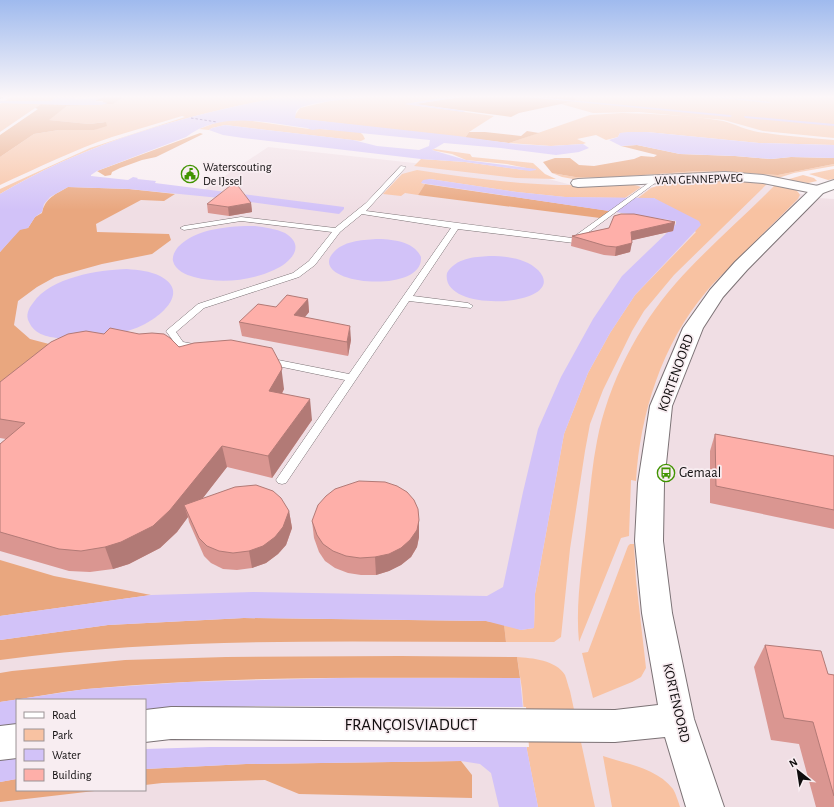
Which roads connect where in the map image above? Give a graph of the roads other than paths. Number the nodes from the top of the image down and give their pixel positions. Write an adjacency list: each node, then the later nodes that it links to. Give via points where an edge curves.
1 (403, 167): 6 (lane)
2 (803, 173): 5 (street)
3 (656, 180): 4 (street, VAN GENNEPWEG); 5 (street, VAN GENNEPWEG, via 737,177); 7 (lane, via 574,241)
4 (578, 183)
5 (828, 186): 16 (street, KORTENOORD, via 741,266 716,294 693,328 661,406 651,483 649,541 657,613)
6 (360, 212): 7 (lane); 9 (lane)
7 (456, 226): 10 (lane)
8 (184, 228): 9 (lane, via 241,219)
9 (337, 230): 12 (lane, via 312,263 296,276 201,306 171,331 180,344)
10 (407, 298): 11 (lane); 14 (lane)
11 (468, 306)
12 (211, 350)
13 (258, 360): 14 (lane)
14 (351, 378): 15 (lane)
15 (282, 480)
16 (677, 719): 17 (street, FRANÇOISVIADUCT, via 615,726 171,723); 20 (street, KORTENOORD)
17 (146, 726)
18 (16, 741): 19 (street)
19 (0, 742)
20 (705, 807)

